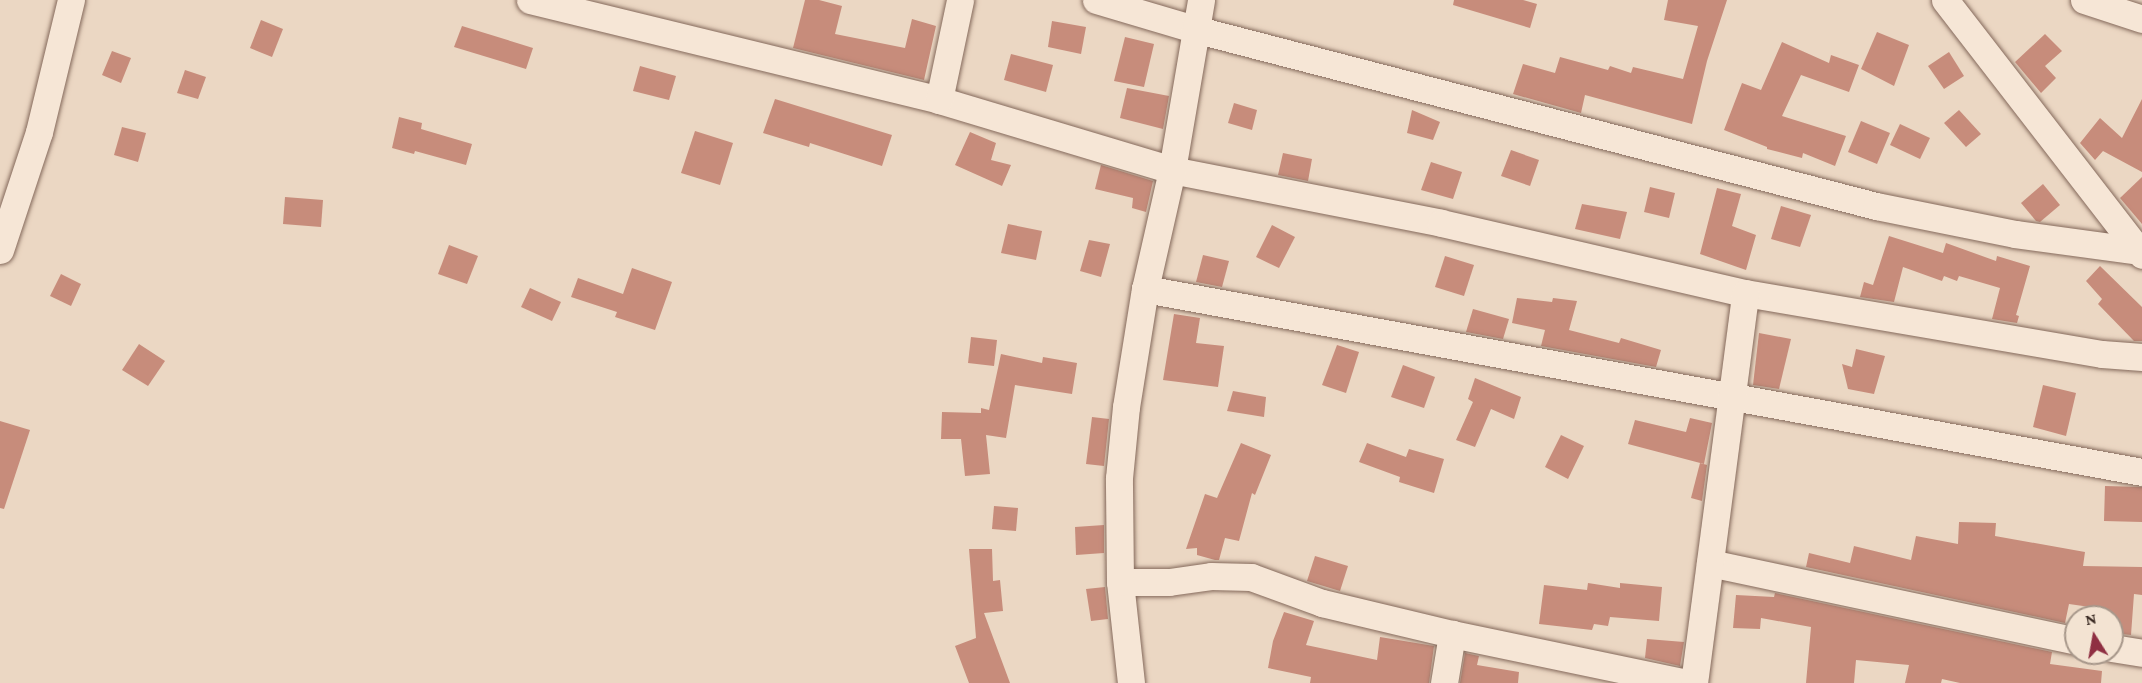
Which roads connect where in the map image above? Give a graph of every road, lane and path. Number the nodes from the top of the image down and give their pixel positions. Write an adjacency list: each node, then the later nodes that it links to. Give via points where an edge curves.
1 (71, 0): 12 (street, via 39,132)
2 (530, 0): 10 (street)
3 (960, 0): 10 (street)
4 (1096, 0): 9 (street)
5 (1200, 0): 9 (street)
6 (1945, 0): 13 (street)
7 (2084, 0): 8 (street)
8 (2142, 19)
9 (1194, 29): 11 (street); 13 (street, via 1876,206 2014,234)
10 (939, 100): 11 (street)
11 (1172, 170): 14 (street); 15 (street, via 1441,223)
12 (0, 250)
13 (2140, 253)
14 (1144, 289): 17 (street); 20 (street, via 1119,478)
15 (1745, 293): 16 (street, via 2102,354); 17 (street)
16 (2142, 357)
17 (1730, 397): 18 (street); 19 (street)
18 (2142, 472)
19 (1710, 563): 22 (street); 28 (street)
20 (1120, 582): 21 (street, via 1251,577 1322,603); 25 (street)
21 (1452, 634): 26 (street); 27 (street)
22 (2064, 638)
23 (2124, 650): 24 (street)
24 (2142, 653)
25 (1131, 683)
26 (1444, 683)
27 (1687, 683)
28 (1694, 683)

